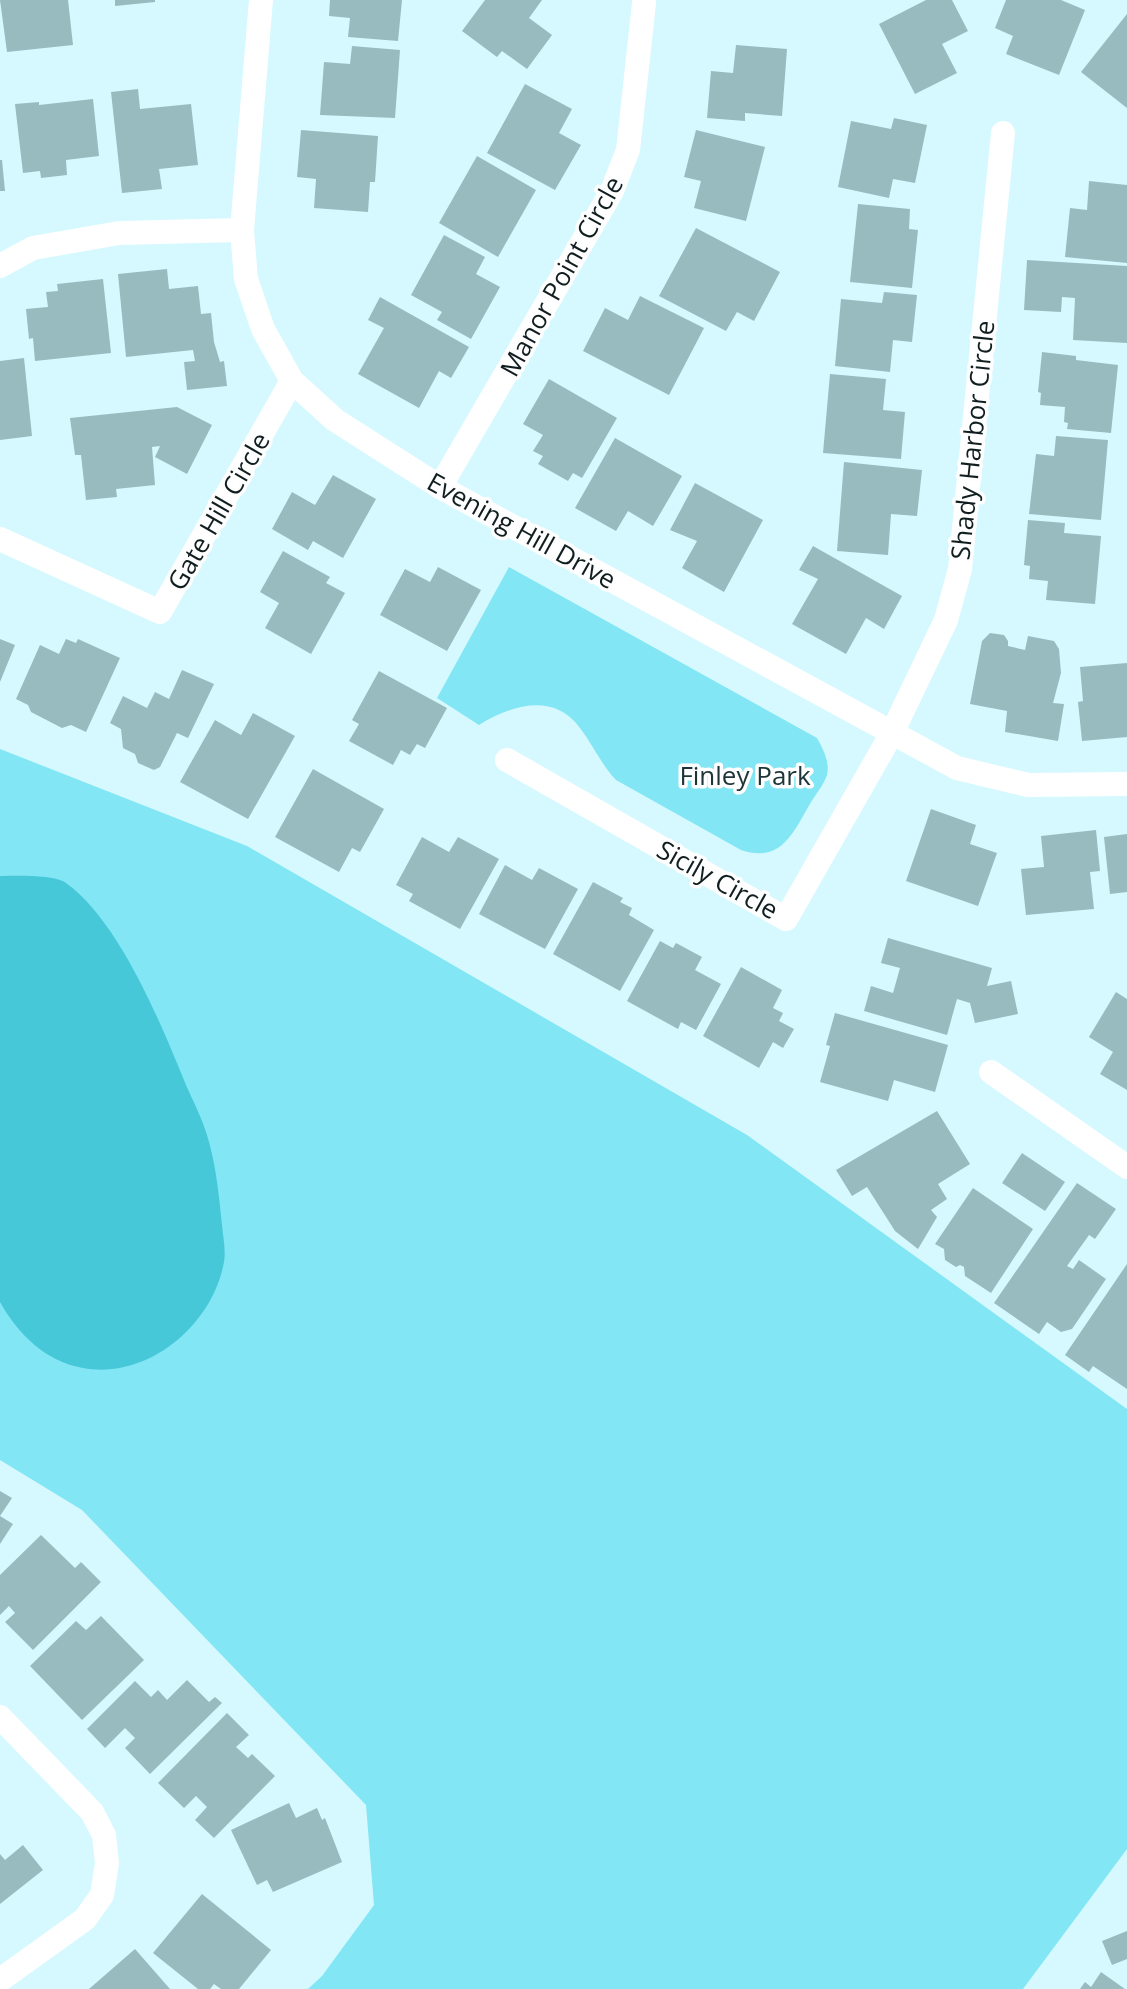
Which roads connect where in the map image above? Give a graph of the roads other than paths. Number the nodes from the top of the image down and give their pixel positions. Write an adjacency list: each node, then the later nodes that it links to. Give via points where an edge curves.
1 (261, 0): 4 (street, Evening Hill Drive)
2 (644, 3): 7 (street, Manor Point Circle, via 628,150 612,191)
3 (1003, 133): 9 (street, Shady Harbor Circle, via 960,569 946,620)
4 (242, 230): 5 (street, via 119,233 33,248); 6 (street, Evening Hill Drive, via 246,279 263,329)
5 (0, 266)
6 (292, 381): 7 (street, Evening Hill Drive, via 335,420); 8 (street, Gate Hill Circle, via 160,612)
7 (440, 487): 9 (street, Evening Hill Drive)
8 (0, 539)
9 (892, 733): 10 (street, Sicily Circle, via 786,919); 11 (street, Evening Hill Drive, via 957,768 1028,785)
10 (507, 760)
11 (1127, 784)
12 (991, 1072): 13 (street)
13 (1127, 1167)
14 (0, 1717): 15 (street, via 92,1812 104,1835 107,1863 102,1895 85,1919)
15 (0, 1980)

